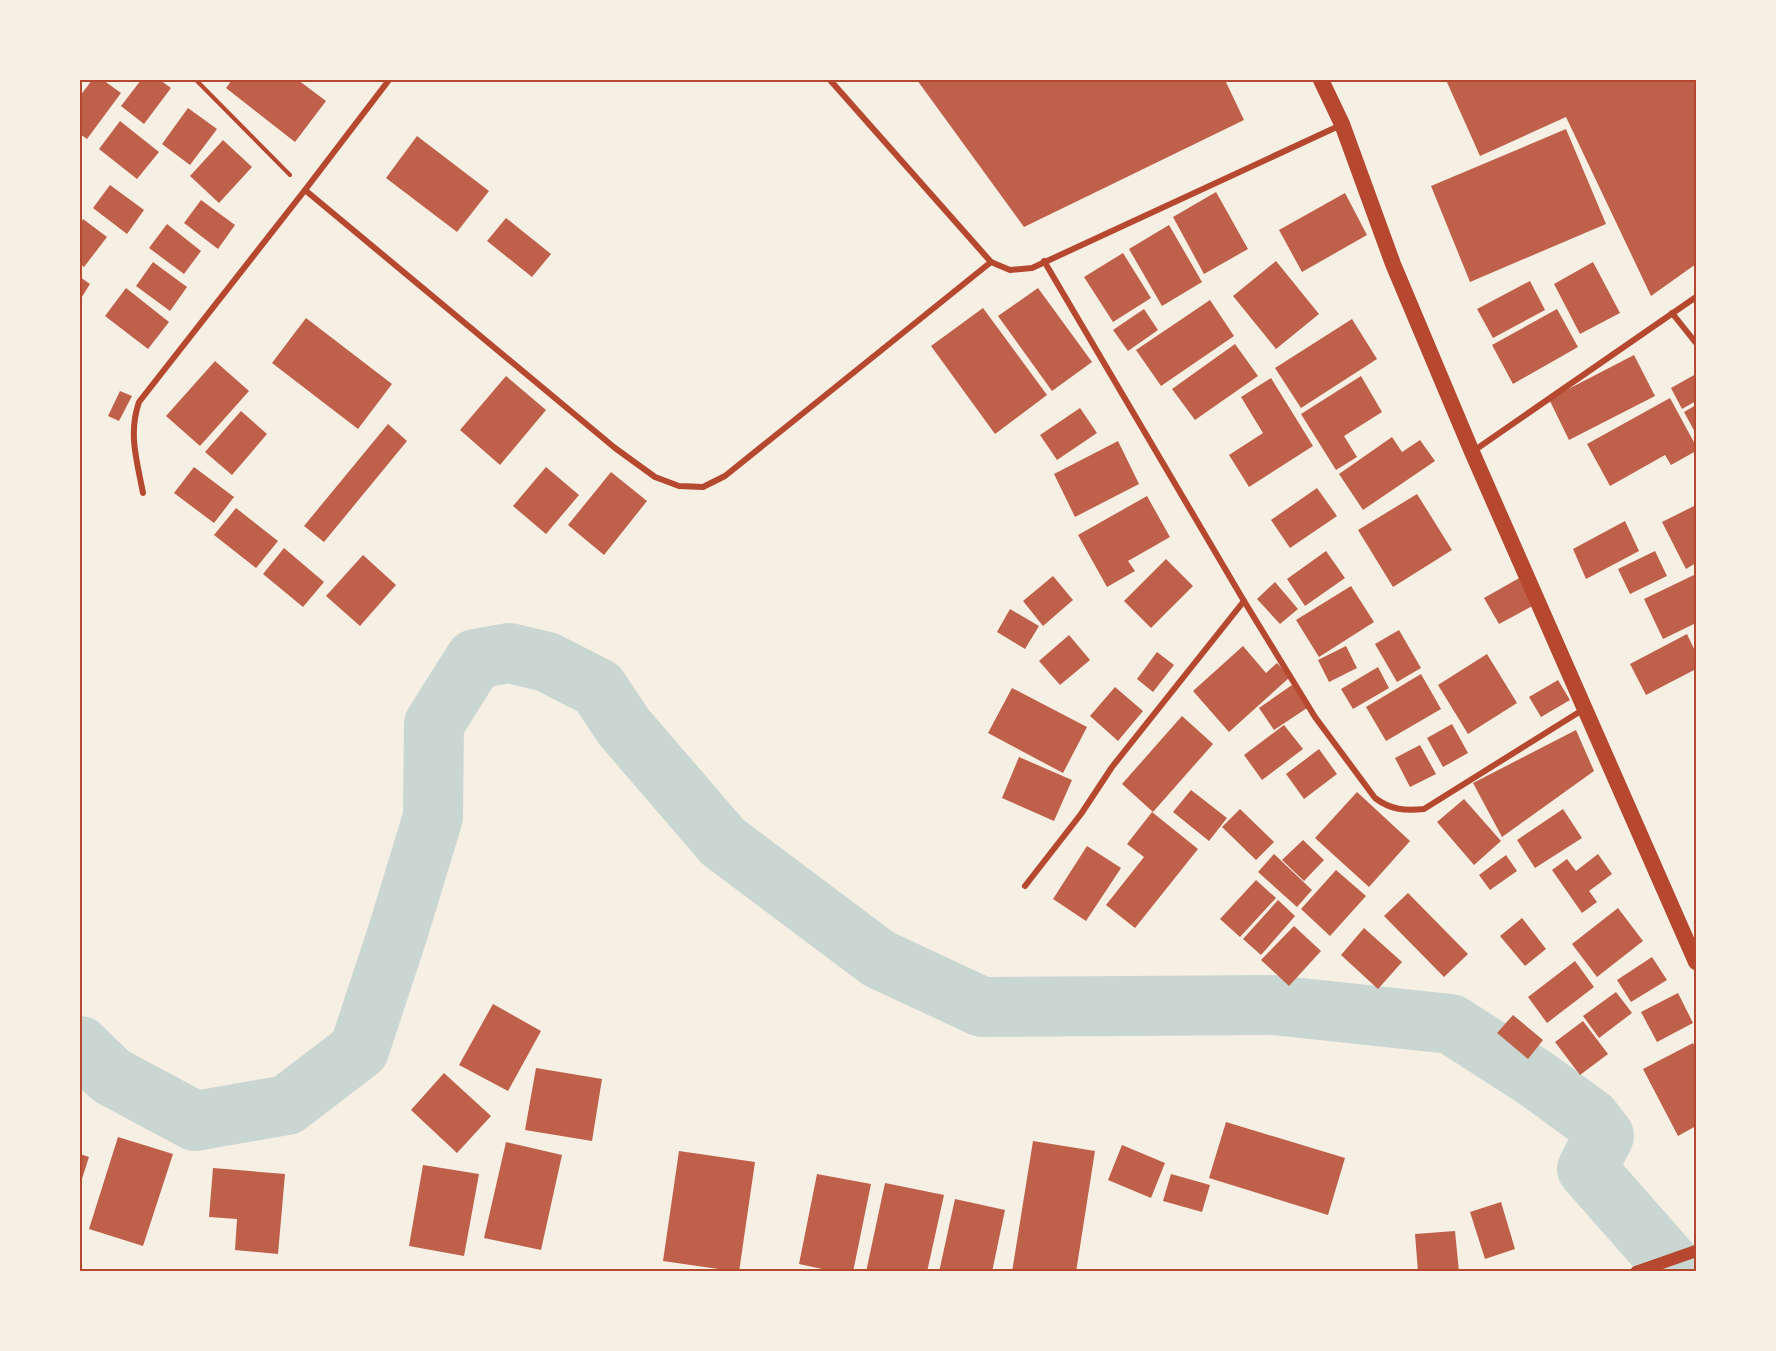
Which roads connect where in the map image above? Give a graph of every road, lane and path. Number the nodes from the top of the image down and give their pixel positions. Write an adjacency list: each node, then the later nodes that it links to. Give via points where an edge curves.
1 (196, 80): 6 (path)
2 (389, 80): 6 (street)
3 (830, 80): 8 (street)
4 (1321, 80): 5 (highway)
5 (1342, 124): 7 (street); 12 (highway, via 1393,264)
6 (305, 190): 8 (street, via 615,448 655,477 679,486 703,487 725,476); 13 (street, via 139,402 133,439)
7 (1044, 261): 8 (street, via 1018,270); 14 (street)
8 (991, 262)
9 (1696, 297): 10 (street)
10 (1672, 313): 11 (street); 12 (street)
11 (1696, 344)
12 (1472, 452): 15 (highway)
13 (143, 494)
14 (1244, 601): 15 (street, via 1315,717 1384,806 1424,809); 16 (street, via 1112,767)
15 (1585, 708): 17 (highway)
16 (1025, 886)
17 (1696, 962)
18 (1696, 1251): 19 (main road)
19 (1636, 1272)

